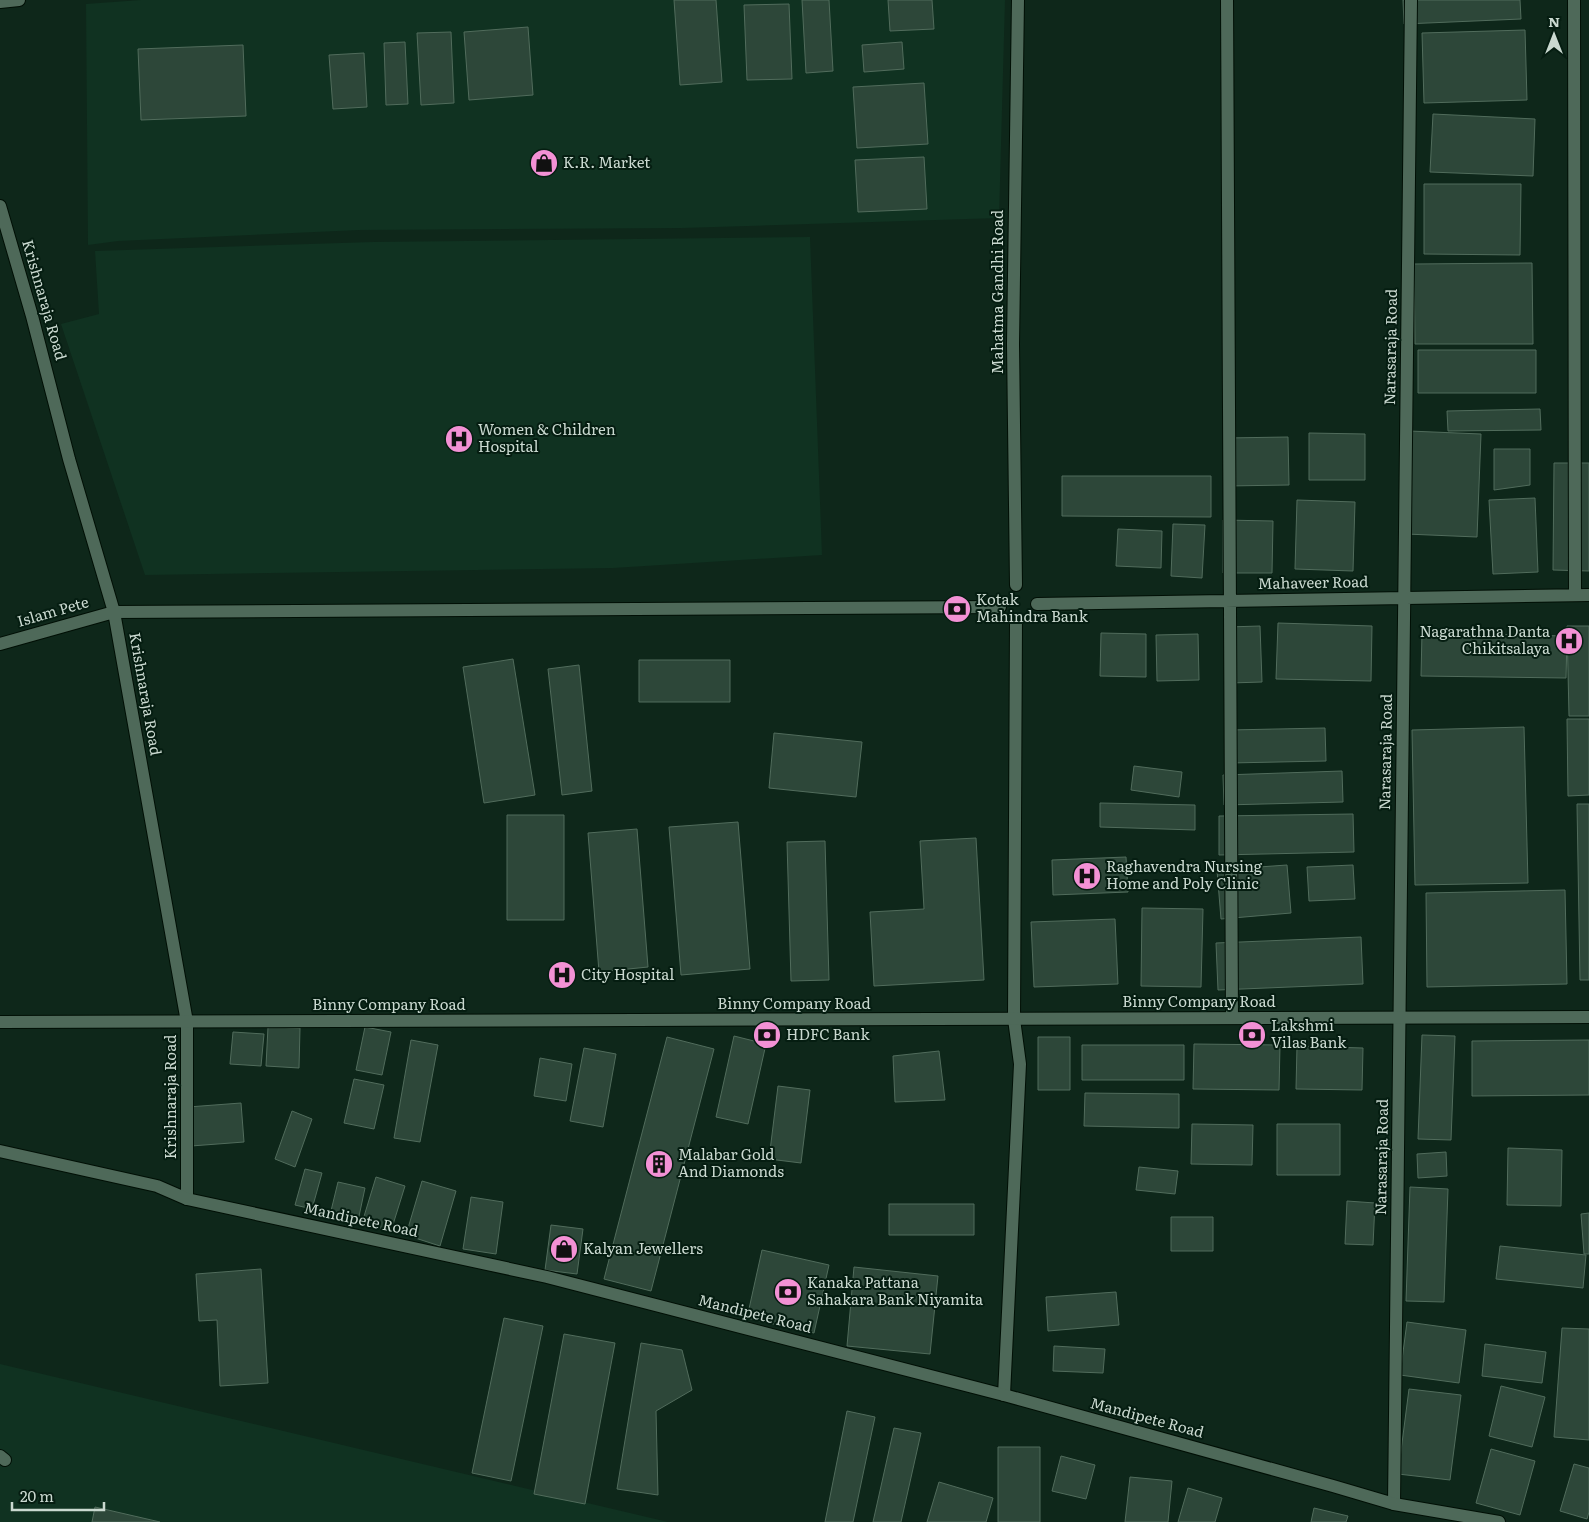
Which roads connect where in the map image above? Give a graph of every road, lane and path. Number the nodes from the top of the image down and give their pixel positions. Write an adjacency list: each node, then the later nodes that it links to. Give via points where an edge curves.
1 (19, 0): 6 (street)
2 (1018, 0): 8 (street, Mahatma Gandhi Road, via 1013,344)
3 (1227, 0): 12 (street)
4 (1411, 0): 11 (street, Narasaraja Road)
5 (1574, 0): 9 (street)
6 (0, 2)
7 (0, 206): 15 (street, Krishnaraja Road)
8 (1016, 585)
9 (1575, 595): 10 (street, Mahaveer Road); 11 (street, Mahaveer Road)
10 (1589, 595)
11 (1404, 598): 12 (street, Mahaveer Road); 20 (street, Narasaraja Road)
12 (1229, 601): 13 (street, Mahaveer Road); 19 (street)
13 (1037, 604)
14 (1000, 607): 15 (street, Islam Pete)
15 (114, 612): 17 (street, Islam Pete); 23 (street, Krishnaraja Road)
16 (1016, 622): 21 (street)
17 (0, 644)
18 (1589, 1017): 20 (street, Binny Company Road)
19 (1232, 1018): 20 (street, Binny Company Road); 21 (street, Binny Company Road)
20 (1400, 1018): 27 (street, Narasaraja Road)
21 (1014, 1019): 23 (street, Binny Company Road); 26 (street, via 1020,1064)
22 (0, 1022): 23 (street, Binny Company Road)
23 (187, 1022): 25 (street, Krishnaraja Road)
24 (0, 1151): 25 (street, Mandipete Road, via 157,1186)
25 (187, 1199): 26 (street, Mandipete Road, via 547,1277)
26 (1004, 1395): 27 (street, Mandipete Road)
27 (1394, 1504): 28 (street, Mandipete Road)
28 (1499, 1522)

